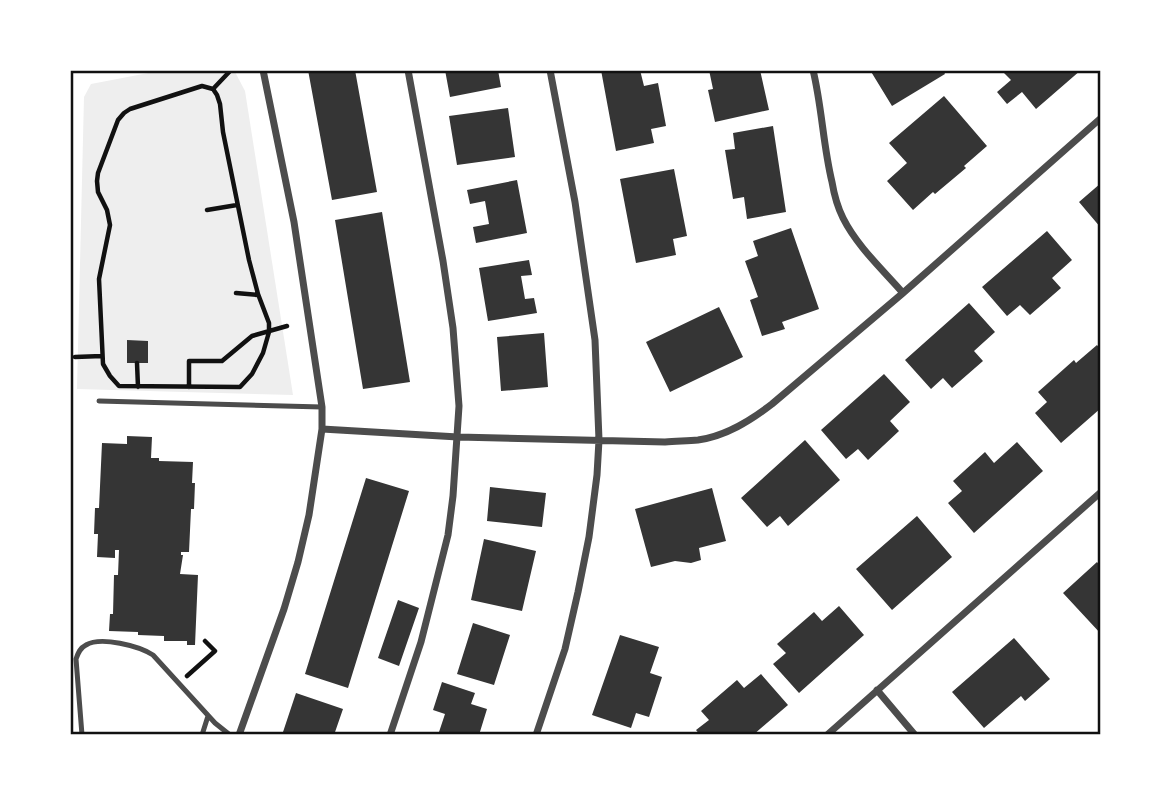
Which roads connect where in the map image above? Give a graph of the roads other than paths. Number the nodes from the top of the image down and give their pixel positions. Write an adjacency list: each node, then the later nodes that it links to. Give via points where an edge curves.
1 (263, 70): 8 (street, via 294,222)
2 (408, 70): 10 (street, via 453,328)
3 (550, 70): 11 (street, via 596,340)
4 (813, 70): 6 (street, via 836,203 856,240)
5 (1101, 118): 6 (street)
6 (903, 293): 11 (street, via 772,404 731,430 698,440)
7 (99, 401): 8 (lane)
8 (322, 408): 9 (street)
9 (322, 429): 10 (street); 18 (street, via 298,562)
10 (458, 437): 11 (street); 19 (street, via 444,552)
11 (599, 440): 20 (street, via 578,592 565,649)
12 (1101, 492): 13 (street)
13 (877, 690): 21 (street); 22 (street)
14 (208, 716): 15 (lane, via 145,650 93,643 83,646 76,659); 16 (lane); 17 (lane)
15 (82, 735)
16 (202, 735)
17 (230, 735)
18 (239, 735)
19 (390, 735)
20 (536, 735)
21 (827, 735)
22 (915, 735)

